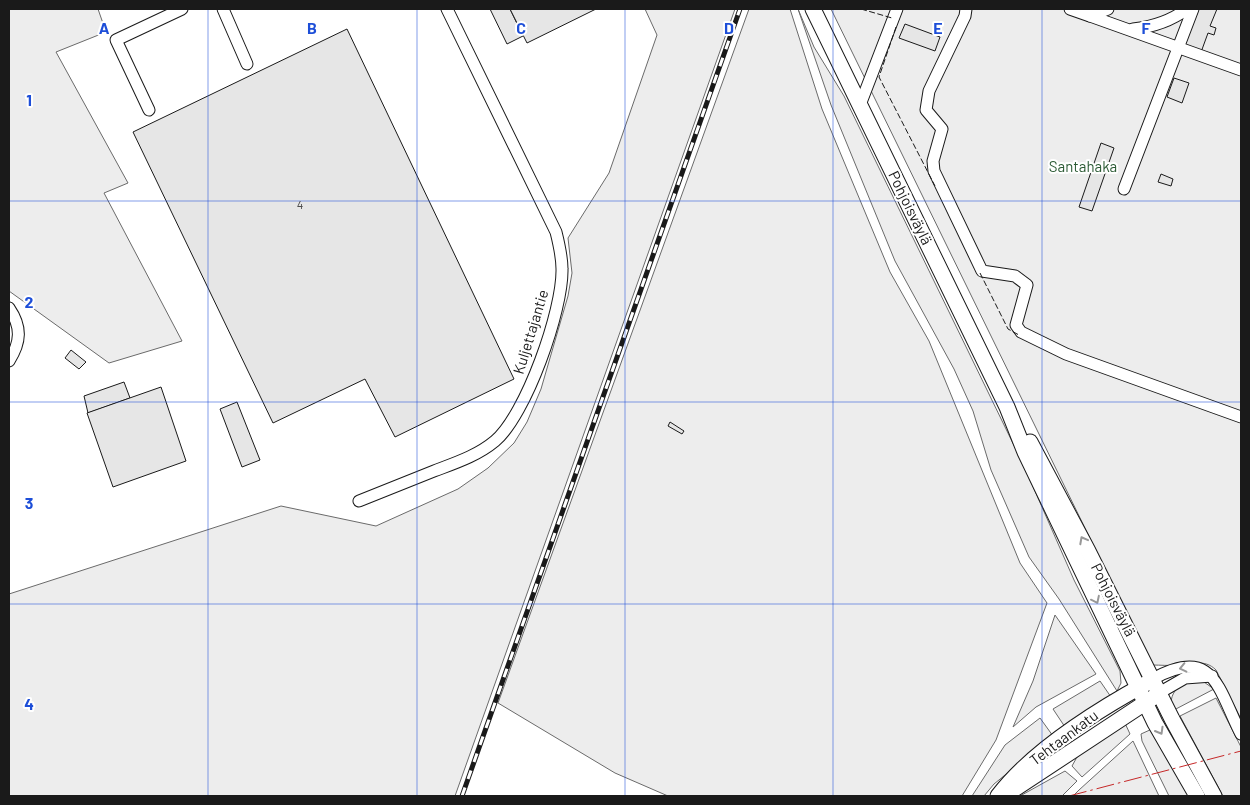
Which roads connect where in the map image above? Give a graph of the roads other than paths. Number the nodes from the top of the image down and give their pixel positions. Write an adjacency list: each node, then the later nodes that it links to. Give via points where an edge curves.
1 (182, 9): 17 (street, via 116,40)
2 (223, 9): 14 (street)
3 (447, 9): 23 (street, Kuljettajantie, via 556,232 562,269 560,294 524,401 507,429 476,454)
4 (813, 9): 16 (main road, Pohjoisväylä)
5 (897, 9): 16 (street)
6 (966, 9): 22 (street, via 929,91 926,110 942,129 933,161 934,171 982,271 1015,276 1027,285 1016,324 1020,332 1066,354)
7 (1070, 9): 11 (street)
8 (1108, 9): 11 (street)
9 (1187, 9): 12 (street, via 1153,25)
10 (1194, 9): 13 (street)
11 (1090, 16): 12 (street)
12 (1132, 29): 13 (street)
13 (1178, 50): 15 (street); 18 (street)
14 (247, 64)
15 (1241, 70)
16 (860, 105): 21 (main road, Pohjoisväylä)
17 (149, 110)
18 (1124, 189)
19 (9, 308): 20 (street, via 20,335)
20 (9, 361)
21 (1007, 407): 25 (main road, Pohjoisväylä, one-way to 21, via 1034,449); 26 (main road, Pohjoisväylä, one-way to 26, via 1025,452)
22 (1241, 417)
23 (359, 500)
24 (1212, 676): 25 (street, one-way to 25, via 1193,666); 27 (street, via 1185,678); 29 (street)
25 (1152, 679): 26 (main road, Tehtaankatu); 27 (main road, Pohjoisväylä)
26 (1138, 687): 28 (main road, Pohjoisväylä); 30 (main road, Tehtaankatu, via 1050,746 1010,780)
27 (1160, 693): 28 (main road, Tehtaankatu); 33 (main road, Pohjoisväylä)
28 (1146, 702): 31 (main road, Tehtaankatu); 32 (main road, Pohjoisväylä, one-way to 32)
29 (1241, 734)
30 (998, 796)
31 (1003, 796)
32 (1197, 796)
33 (1214, 796)

